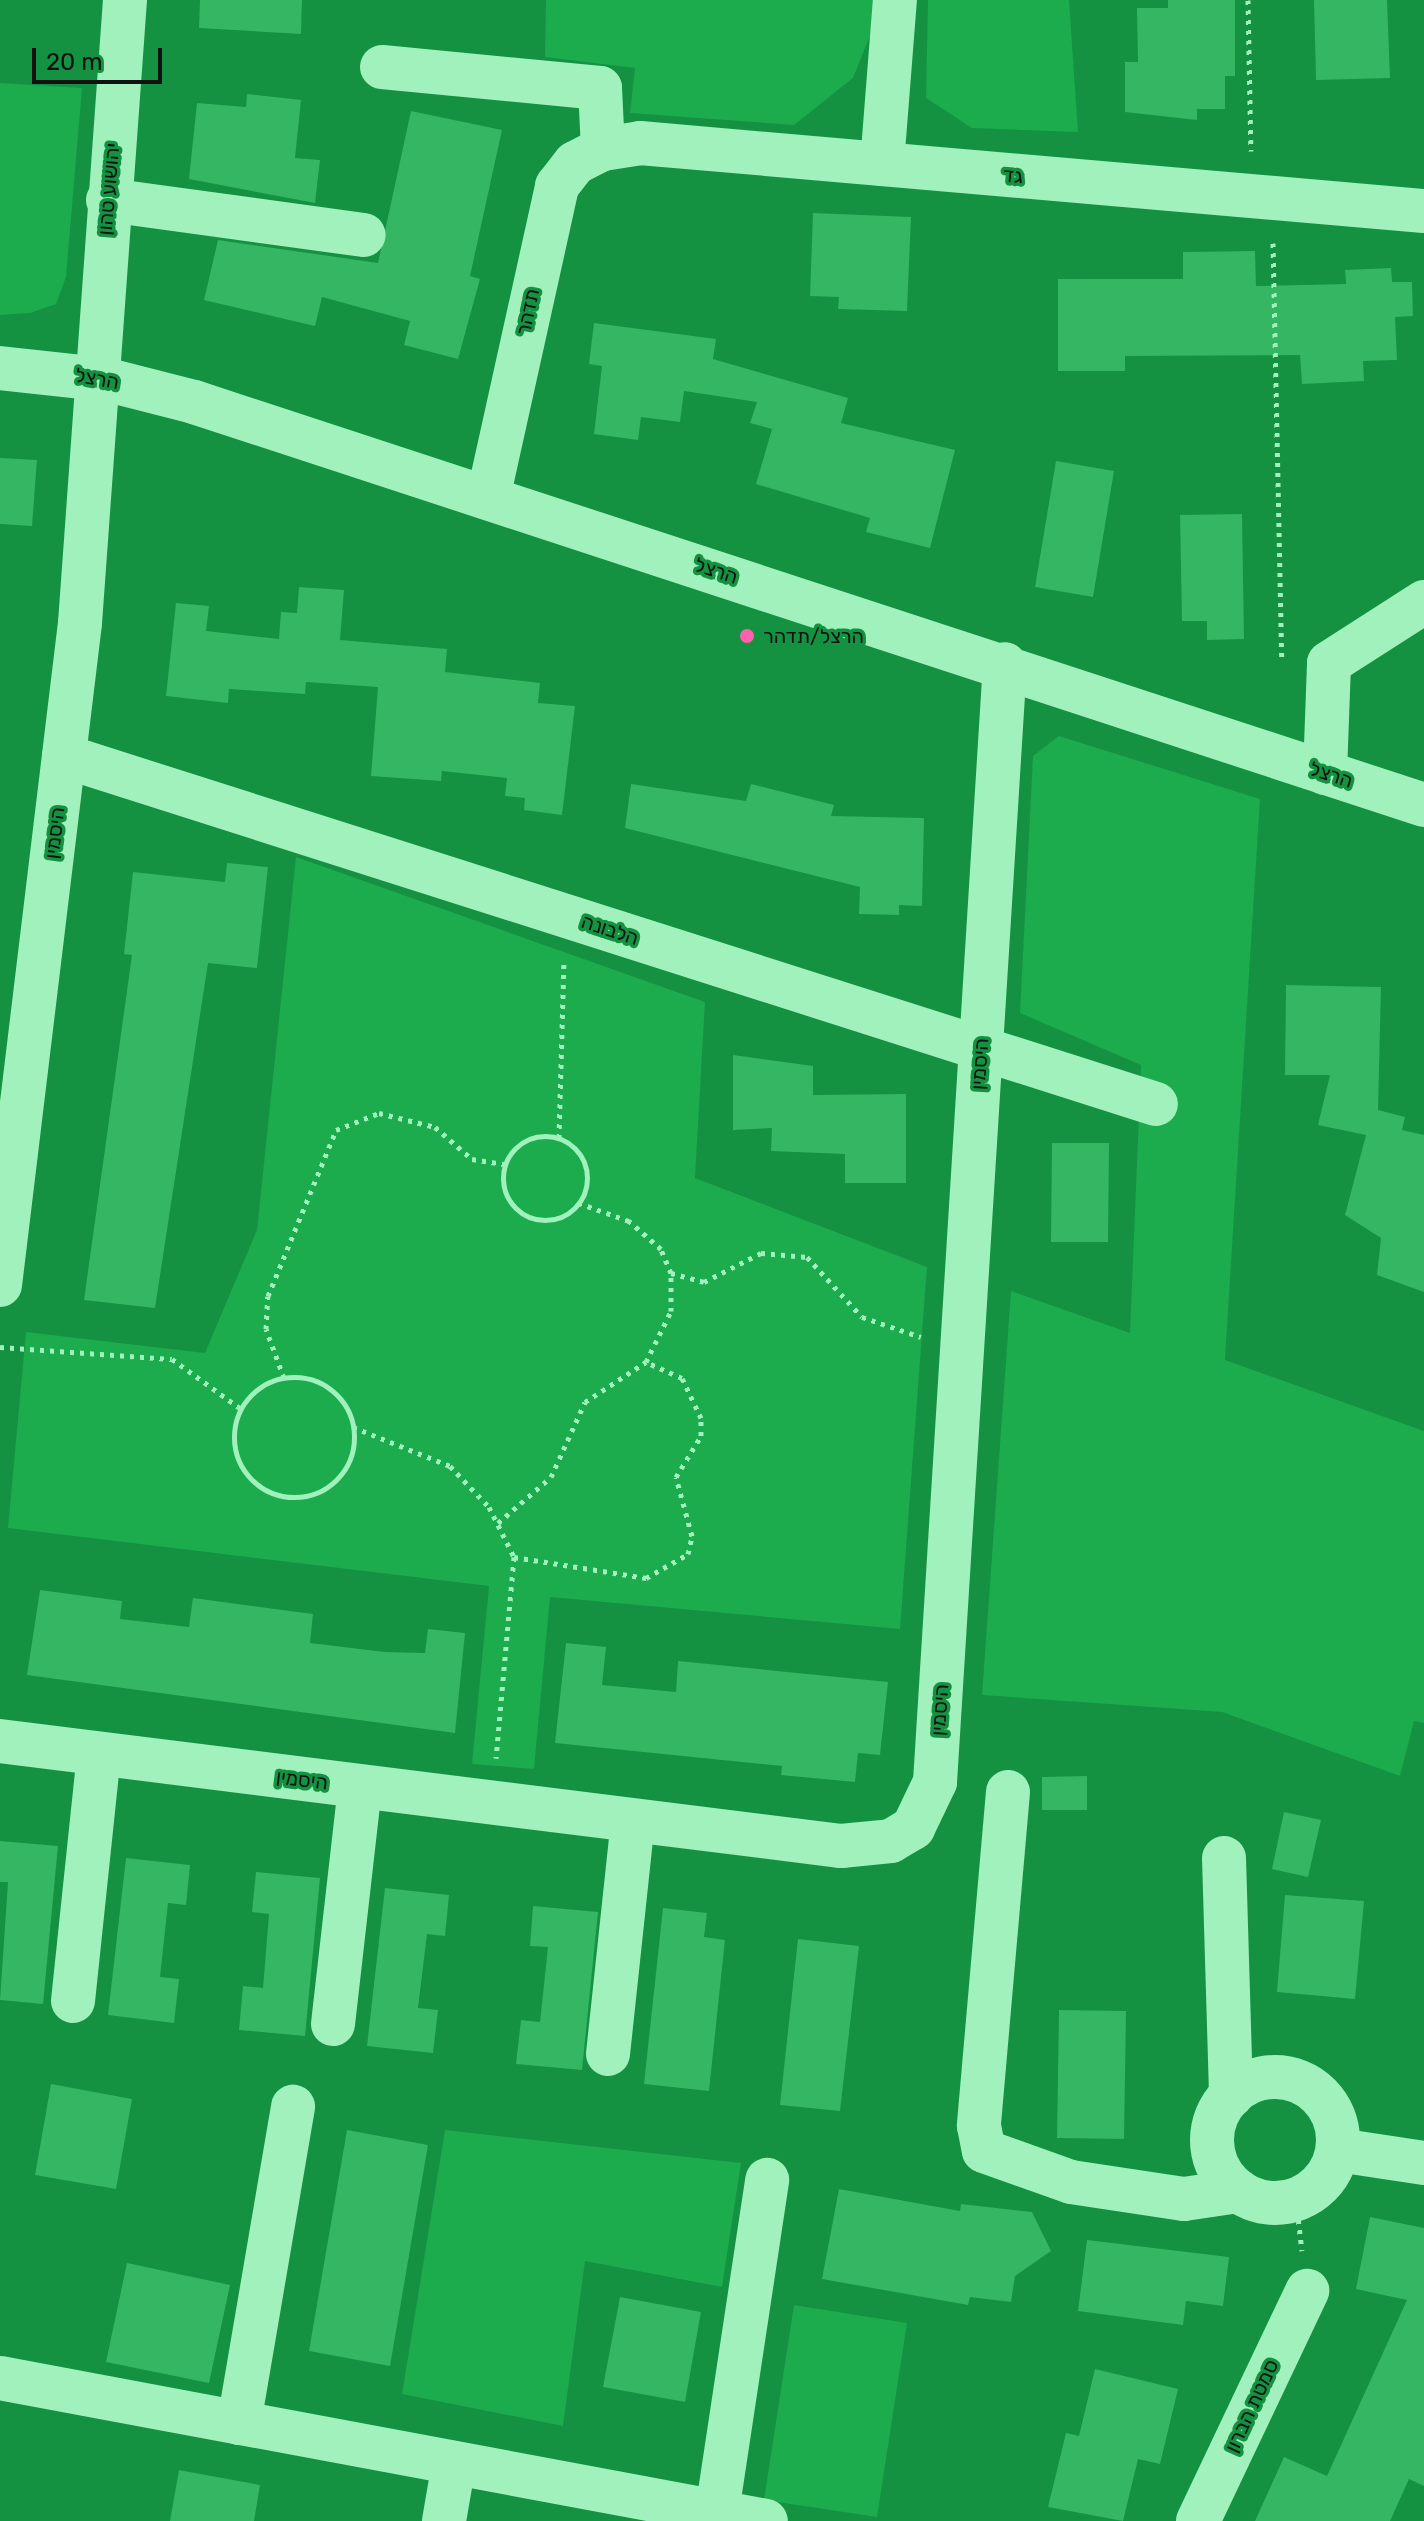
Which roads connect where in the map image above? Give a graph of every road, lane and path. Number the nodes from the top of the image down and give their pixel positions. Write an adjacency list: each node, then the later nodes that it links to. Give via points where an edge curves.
1 (125, 0): 8 (street, יהושוע טהון)
2 (895, 0): 6 (street)
3 (1248, 0): 7 (path)
4 (382, 67): 5 (street, via 600,88)
5 (603, 149): 6 (street, גד, via 640,143); 13 (street, תדהר, via 575,163 557,186)
6 (882, 164): 7 (street, גד)
7 (1262, 197): 9 (street, גד); 16 (path)
8 (108, 200): 10 (street); 12 (street, יהושוע טהון)
9 (1424, 211)
10 (364, 235)
11 (0, 368): 12 (street, הרצל)
12 (92, 378): 13 (street, הרצל, via 194,402); 17 (street, היסמין)
13 (488, 498): 15 (street, הרצל)
14 (1424, 602): 18 (street, via 1329,663)
15 (1005, 664): 18 (street, הרצל); 21 (street, היסמין)
16 (1282, 665)
17 (64, 756): 20 (street, הלבונה); 27 (street, היסמין)
18 (1325, 773): 19 (street, הרצל)
19 (1424, 805)
20 (565, 916): 21 (street, הלבונה); 23 (path)
21 (981, 1048): 22 (street, הלבונה); 29 (street, היסמין)
22 (1156, 1104)
23 (559, 1138): 24 (path, via 526,1140); 25 (path, via 586,1164)
24 (505, 1164): 25 (path, via 505,1192 526,1215 559,1218); 31 (path, via 472,1159 435,1127 379,1113 336,1130 268,1296 266,1329)
25 (579, 1203): 26 (path, via 629,1221 661,1249)
26 (671, 1273): 29 (path, via 704,1282 761,1253 807,1257 862,1317); 30 (path, via 671,1311)
27 (0, 1285)
28 (0, 1347): 32 (path, via 172,1359)
29 (962, 1347): 41 (street, היסמין, via 935,1782 922,1819 891,1841 860,1846)
30 (646, 1362): 34 (path, via 585,1402 551,1477); 35 (path, via 682,1378 701,1418 701,1436 676,1477 692,1536 688,1554 646,1578)
31 (284, 1378): 32 (path, via 258,1389); 33 (path, via 329,1389)
32 (241, 1409): 33 (path, via 234,1437 241,1464 258,1485 284,1496 313,1494 336,1479 351,1456)
33 (353, 1427): 34 (path, via 450,1466)
34 (497, 1523): 35 (path)
35 (514, 1557): 40 (path)
36 (0, 1741): 37 (street, היסמין)
37 (99, 1755): 38 (street, היסמין); 43 (street)
38 (360, 1787): 40 (street, היסמין); 44 (street)
39 (1008, 1792): 51 (street, via 979,2126 984,2151 1014,2167 1085,2185 1184,2199)
40 (492, 1803): 41 (street, היסמין)
41 (633, 1821): 45 (street)
42 (1224, 1858): 46 (street)
43 (73, 2001)
44 (333, 2024)
45 (608, 2054)
46 (1231, 2096): 48 (street, via 1266,2079 1305,2084 1332,2112); 51 (street, via 1212,2141 1220,2170)
47 (293, 2107): 54 (street)
48 (1338, 2150): 49 (street); 51 (street, via 1326,2177 1305,2196 1275,2203)
49 (1424, 2163)
50 (767, 2180): 56 (street)
51 (1238, 2191)
52 (1307, 2291): 59 (street, סמטת הברון)
53 (0, 2378): 54 (street)
54 (239, 2423): 55 (street)
55 (454, 2463): 56 (street); 57 (street)
56 (717, 2512): 58 (street)
57 (444, 2521)
58 (766, 2521)
59 (1198, 2521)

